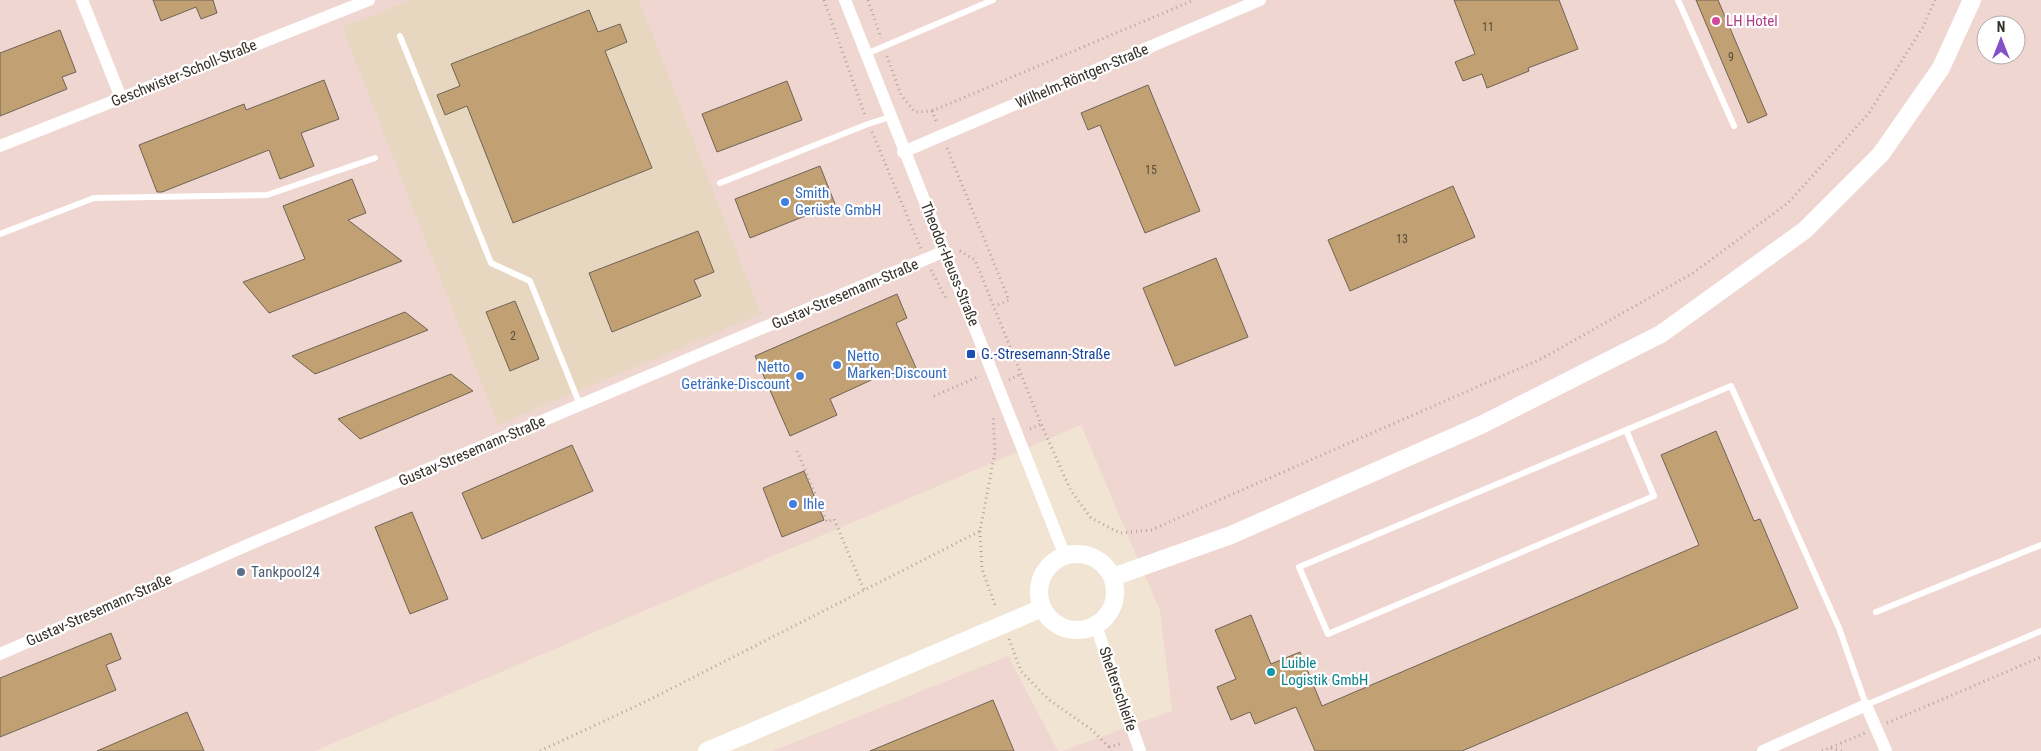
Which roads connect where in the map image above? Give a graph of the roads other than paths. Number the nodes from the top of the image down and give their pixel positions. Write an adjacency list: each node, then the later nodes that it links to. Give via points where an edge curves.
1 (82, 0): 10 (street)
2 (369, 0): 10 (street, Geschwister-Scholl-Straße)
3 (845, 0): 9 (street, Theodor-Heuss-Straße)
4 (992, 0): 9 (lane)
5 (1260, 0): 14 (street, Wilhelm-Röntgen-Straße)
6 (1678, 0): 12 (lane)
7 (1972, 0): 23 (main road, via 1940,68 1881,154 1805,230 1661,334 1481,425 1231,535)
8 (400, 36): 19 (lane, via 491,264 530,280)
9 (866, 54): 11 (street, Theodor-Heuss-Straße)
10 (120, 98): 13 (street, Geschwister-Scholl-Straße)
11 (890, 117): 14 (street, Theodor-Heuss-Straße); 16 (lane)
12 (1734, 126)
13 (0, 146)
14 (903, 152): 18 (street, Theodor-Heuss-Straße)
15 (375, 158): 17 (lane, via 267,195 94,198)
16 (720, 183)
17 (0, 234)
18 (945, 251): 19 (street, Gustav-Stresemann-Straße); 22 (street, Theodor-Heuss-Straße)
19 (580, 405): 28 (street, Gustav-Stresemann-Straße)
20 (1626, 430): 20 (lane, via 1299,567 1328,634 1654,496); 29 (lane, via 1731,386 1839,628)
21 (2041, 544): 25 (lane)
22 (1065, 556): 23 (main road, via 1093,557 1105,565); 24 (main road, via 1054,562 1042,577 1038,596)
23 (1113, 577): 26 (main road, via 1114,605)
24 (1042, 608): 26 (main road, via 1051,621 1065,629 1080,631); 30 (main road)
25 (1876, 612)
26 (1096, 626): 31 (street, Shelterschleife)
27 (2041, 631): 29 (lane)
28 (0, 654)
29 (1866, 706): 32 (street); 33 (street)
30 (707, 751)
31 (1140, 751)
32 (1763, 751)
33 (1886, 751)

